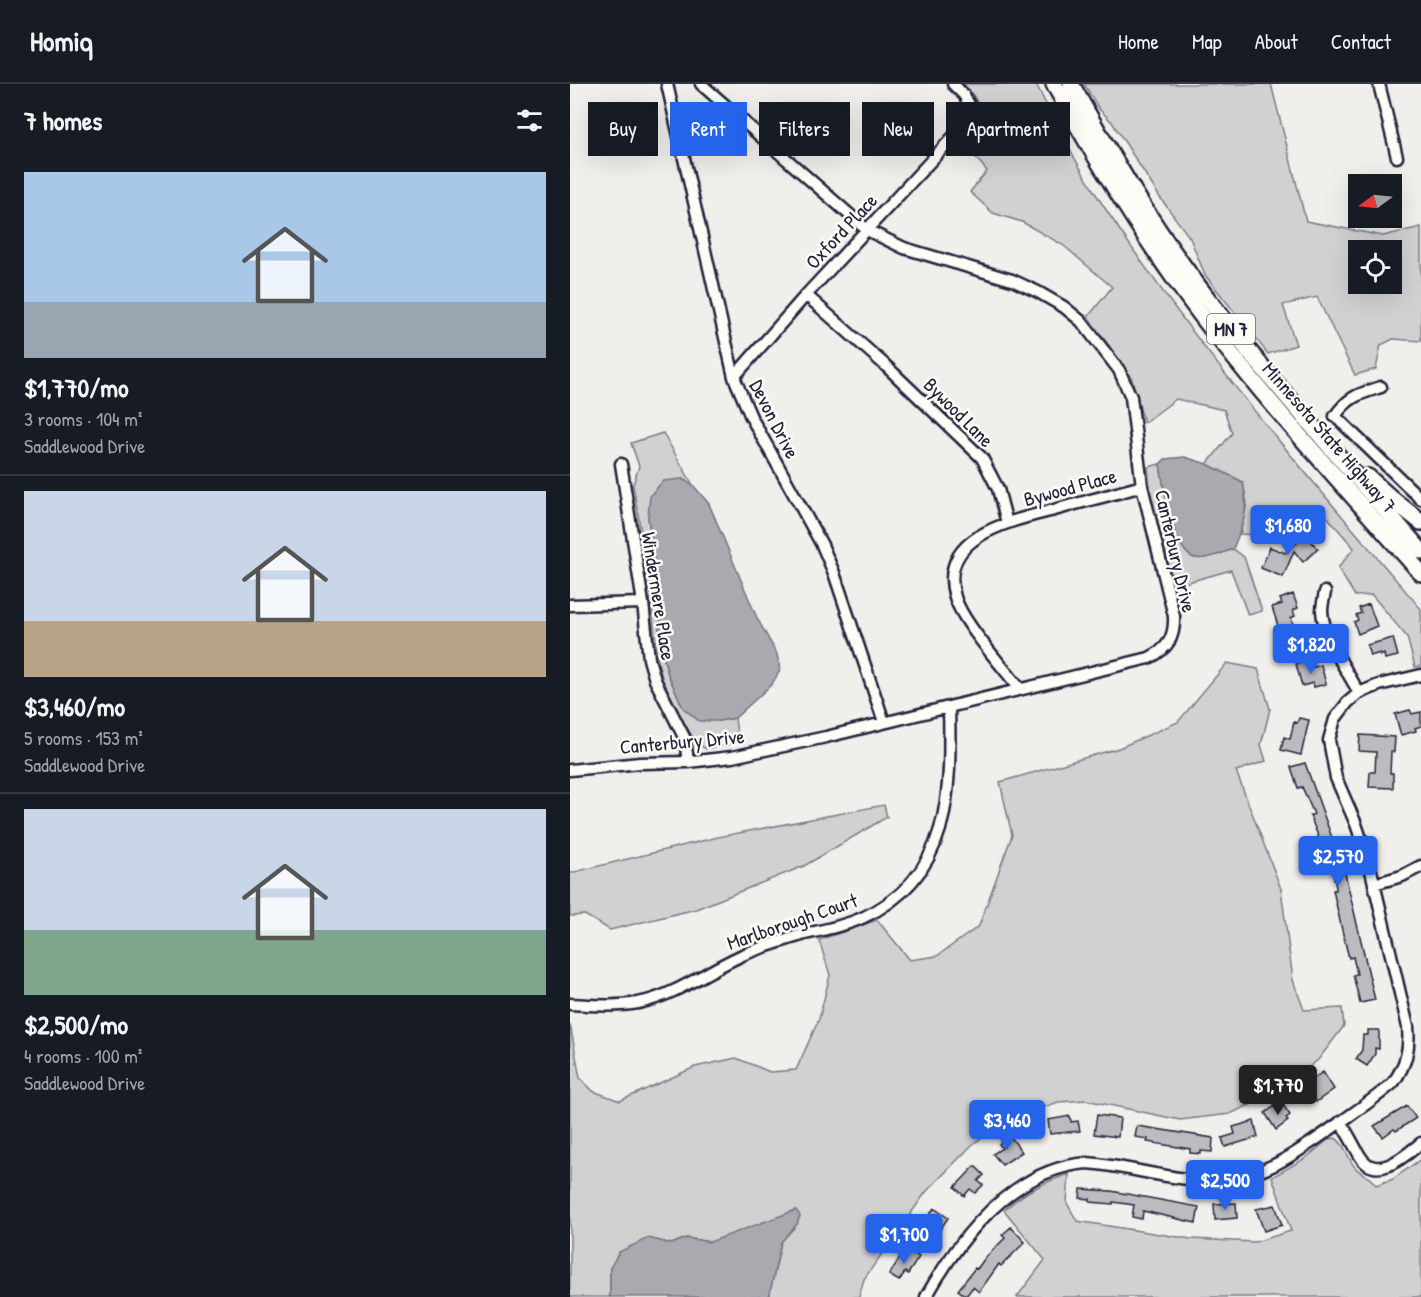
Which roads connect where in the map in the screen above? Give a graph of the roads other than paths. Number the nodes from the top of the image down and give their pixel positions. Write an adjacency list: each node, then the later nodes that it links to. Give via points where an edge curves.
1 (667, 84): 10 (street, Devon Drive)
2 (700, 84): 8 (street, Canterbury Drive)
3 (953, 84): 8 (street, Oxford Place, via 971,108 967,123)
4 (1054, 84): 19 (main road, Minnesota State Highway 7 / MN 7, via 1099,165 1181,288 1234,358)
5 (1071, 84): 12 (main road, Minnesota State Highway 7 / MN 7, via 1112,157 1193,280 1247,350)
6 (1379, 84): 7 (street)
7 (1396, 157)
8 (867, 230): 9 (street, Oxford Place); 14 (street, Canterbury Drive, via 904,248 1012,280 1082,321 1126,383 1134,411)
9 (806, 295): 10 (street, Oxford Place); 16 (street, Bywood Lane, via 982,458 998,489)
10 (734, 377): 27 (street, Devon Drive, via 751,417 822,545)
11 (1381, 387): 15 (street, via 1348,399 1335,416)
12 (1329, 444): 17 (main road, via 1340,449); 18 (main road, Minnesota State Highway 7 / MN 7)
13 (621, 464): 21 (street, Windermere Place)
14 (1142, 486): 16 (street, Bywood Place); 24 (street, Canterbury Drive, via 1174,616 1167,647 1149,658)
15 (1421, 500)
16 (1007, 522): 24 (street, via 980,535 959,554 952,583 961,611)
17 (1421, 522)
18 (1421, 551)
19 (1421, 573)
20 (1325, 592): 25 (street, via 1323,620)
21 (643, 603): 22 (street); 28 (street, Windermere Place, via 649,659 655,680 685,739)
22 (570, 605)
23 (1421, 675): 25 (street)
24 (1020, 689): 26 (street, Canterbury Drive)
25 (1359, 693): 31 (street, via 1335,719 1329,740 1336,778 1356,824)
26 (948, 707): 27 (street, Canterbury Drive); 32 (street, Marlborough Court, via 948,794 943,823 921,870 884,906 846,924 762,947 640,1003)
27 (884, 722): 28 (street, Canterbury Drive, via 732,757)
28 (688, 762): 29 (street, Canterbury Drive)
29 (570, 770)
30 (1421, 866): 31 (street)
31 (1374, 884): 33 (street, via 1408,1027 1408,1050 1402,1071 1393,1083)
32 (570, 1004)
33 (1340, 1122): 34 (street, via 1361,1158 1378,1167 1397,1162); 35 (street, via 1284,1162 1241,1178 1194,1180 1086,1163 1048,1171 1008,1195 986,1214)
34 (1421, 1143)
35 (926, 1297)

